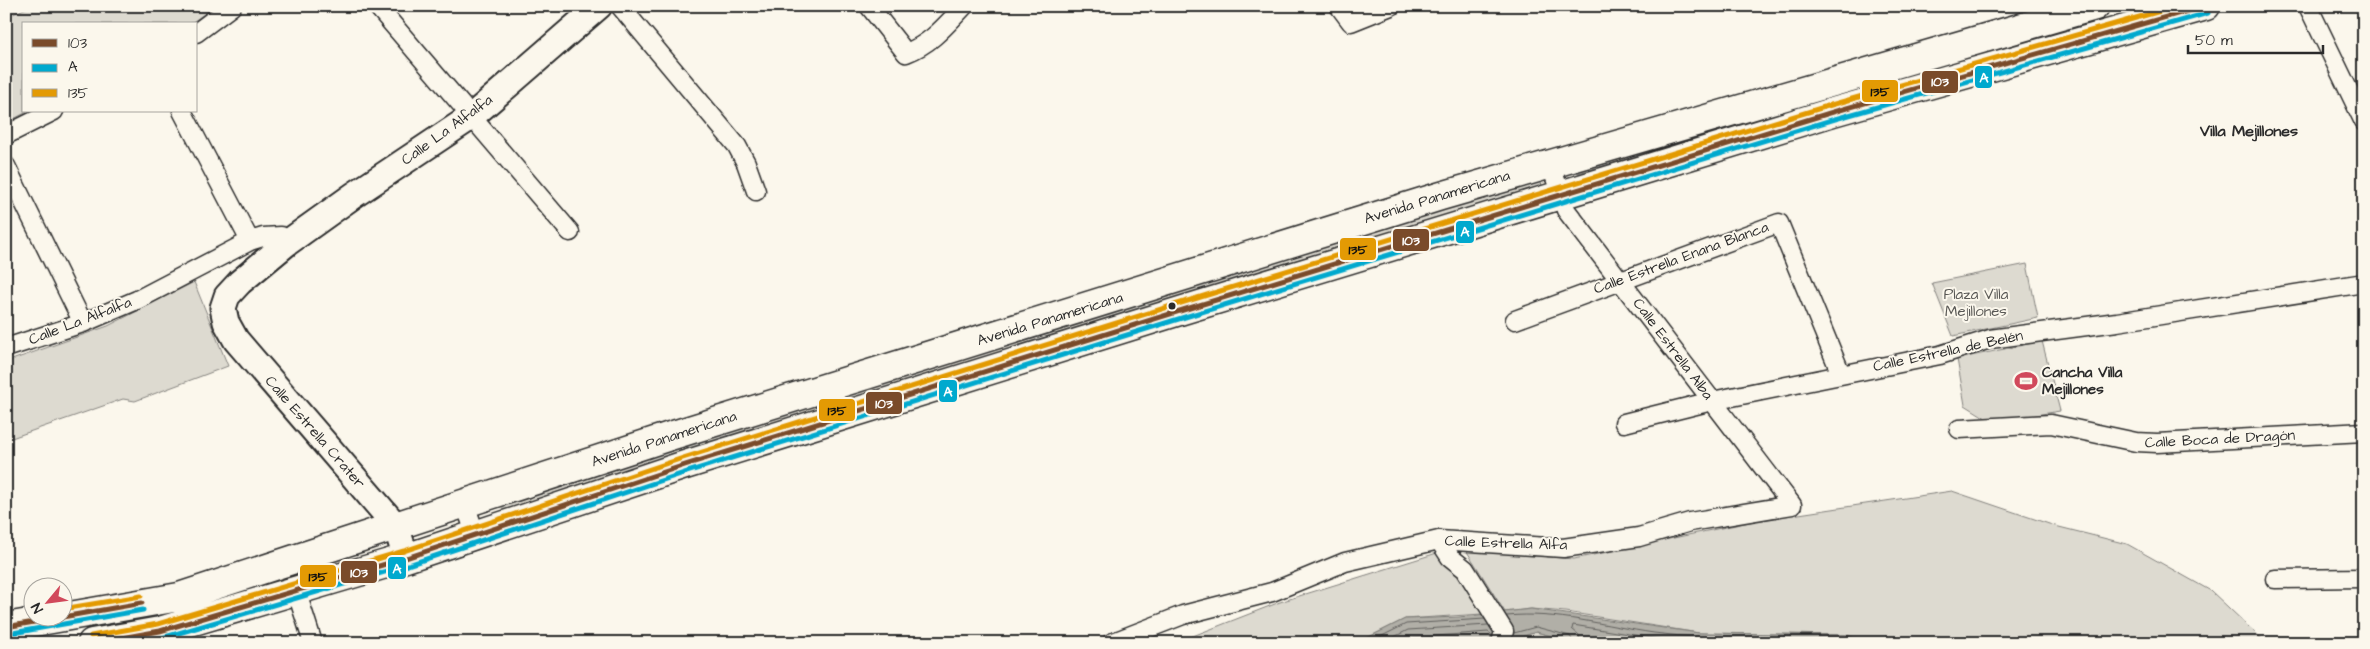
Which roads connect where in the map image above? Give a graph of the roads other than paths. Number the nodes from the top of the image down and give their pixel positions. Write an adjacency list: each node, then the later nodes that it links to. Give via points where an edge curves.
1 (232, 6): 13 (street)
2 (377, 6): 17 (street)
3 (599, 6): 17 (street, Calle La Alfalfa)
4 (620, 6): 22 (street, via 737,146)
5 (869, 6): 6 (street, via 906,53 935,37)
6 (964, 6)
7 (1339, 6): 8 (street, via 1351,22)
8 (1391, 6)
9 (2094, 6): 12 (main road, Avenida Panamericana)
10 (2206, 6): 14 (main road, Avenida Panamericana)
11 (2308, 6): 18 (street)
12 (2066, 10): 14 (street); 20 (main road, Avenida Panamericana)
13 (198, 32)
14 (2076, 43): 23 (main road, Avenida Panamericana)
15 (52, 112): 19 (street)
16 (183, 112): 25 (street)
17 (471, 117): 24 (street); 26 (street, Calle La Alfalfa)
18 (2364, 122)
19 (6, 136)
20 (1550, 163): 23 (street, Calle Estrella Alba); 38 (main road, Avenida Panamericana, via 670,436)
21 (6, 166): 31 (street)
22 (756, 190)
23 (1560, 195): 27 (street, Calle Estrella Alba, via 1566,210); 41 (main road, Avenida Panamericana, via 694,462)
24 (570, 232)
25 (250, 241): 26 (street, Calle La Alfalfa, via 280,236); 31 (street, Calle La Alfalfa, via 137,300)
26 (288, 243): 29 (street, Calle La Alfalfa, via 240,282 227,296)
27 (1620, 280): 30 (street, Calle Estrella Enana Blanca); 33 (street, Calle Estrella Enana Blanca, via 1779,223); 34 (street, Calle Estrella Alba)
28 (2364, 283): 33 (street, Calle Estrella de Belén, via 1990,339 1940,355)
29 (223, 308): 40 (street, Calle Estrella Crater, via 236,340)
30 (1515, 320)
31 (83, 323): 32 (street, Calle La Alfalfa)
32 (6, 348)
33 (1841, 374): 34 (street, Calle Estrella de Belén)
34 (1712, 401): 35 (street, Calle Estrella de Belén); 39 (street, Calle Estrella Alba)
35 (1624, 423)
36 (1959, 429): 37 (street, Calle Boca de Dragón, via 2051,424 2136,442 2157,443)
37 (2364, 432)
38 (465, 504): 40 (main road, Avenida Panamericana); 41 (street)
39 (1792, 505): 42 (street, Calle Estrella Alfa, via 1690,522 1639,537 1563,548)
40 (396, 526): 43 (street, Calle Estrella Crater); 47 (main road, Avenida Panamericana, via 179,596)
41 (476, 536): 43 (main road, Avenida Panamericana)
42 (1438, 540): 50 (street, Calle Estrella Alfa, via 1345,562 1272,592 1183,615); 51 (street, via 1465,569 1490,608 1504,631)
43 (406, 558): 46 (main road, Avenida Panamericana)
44 (2364, 578): 45 (street)
45 (2275, 579)
46 (296, 590): 48 (main road, Avenida Panamericana, via 160,631); 49 (street)
47 (6, 627)
48 (92, 643)
49 (313, 643)
50 (1111, 643)
51 (1502, 643)

